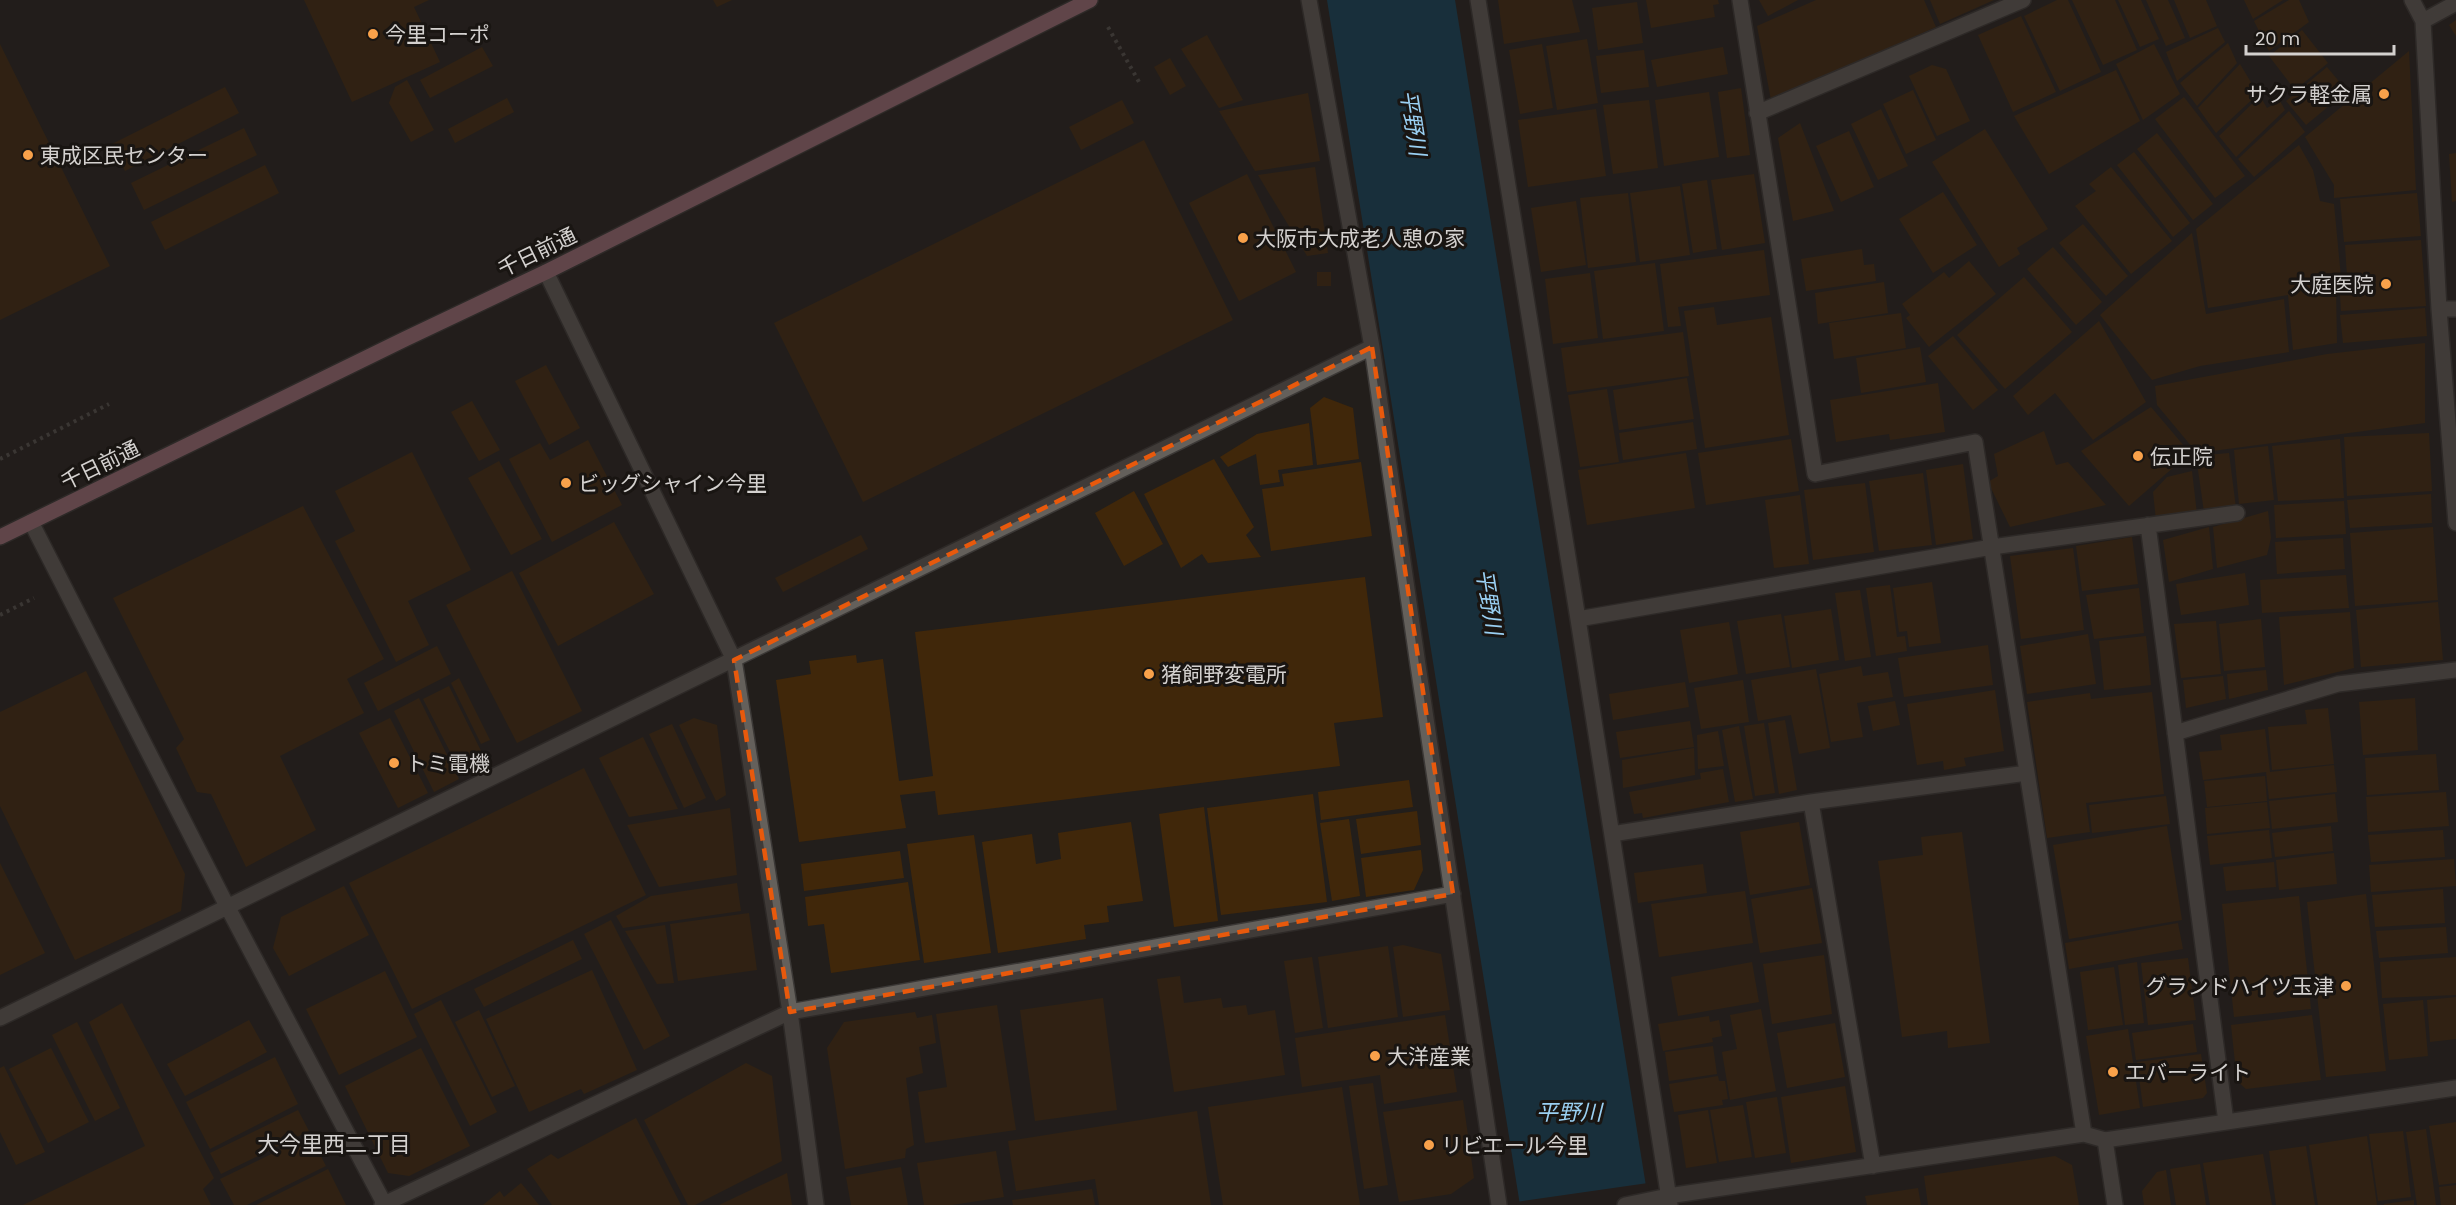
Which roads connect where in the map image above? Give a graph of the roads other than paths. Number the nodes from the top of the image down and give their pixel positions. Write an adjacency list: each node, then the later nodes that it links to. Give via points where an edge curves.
1 (1090, 0): 10 (main road, 千日前通)
2 (1310, 0): 13 (street)
3 (1478, 0): 20 (street)
4 (1740, 0): 9 (street)
5 (2023, 0): 9 (street)
6 (2412, 0): 8 (street)
7 (2456, 3): 8 (street)
8 (2423, 21): 11 (street)
9 (1757, 113): 19 (street, via 1815,474 1975,442)
10 (546, 272): 15 (main road, 千日前通); 21 (street)
11 (2439, 309): 12 (street); 16 (street)
12 (2456, 309)
13 (1372, 346): 21 (street); 27 (street)
14 (2237, 513): 17 (street)
15 (31, 522): 18 (main road, 千日前通); 28 (street)
16 (2456, 523)
17 (2148, 525): 19 (street); 23 (street)
18 (0, 537)
19 (1992, 547): 20 (street); 24 (street)
20 (1578, 618): 26 (street)
21 (734, 660): 28 (street); 29 (street)
22 (2456, 670): 23 (street, via 2338,684)
23 (2175, 733): 32 (street)
24 (2027, 773): 25 (street); 33 (street)
25 (1811, 802): 26 (street); 35 (street)
26 (1612, 834): 36 (street)
27 (1453, 894): 29 (street); 39 (street)
28 (227, 906): 30 (street); 37 (street)
29 (790, 1012): 37 (street); 38 (street)
30 (0, 1018)
31 (2456, 1088): 32 (street)
32 (2226, 1122): 34 (street)
33 (2084, 1134): 34 (street); 35 (street)
34 (2105, 1140): 41 (street)
35 (1873, 1166): 36 (street)
36 (1664, 1201): 40 (street)
37 (384, 1204)
38 (816, 1205)
39 (1499, 1205)
40 (1625, 1205)
41 (2115, 1205)

